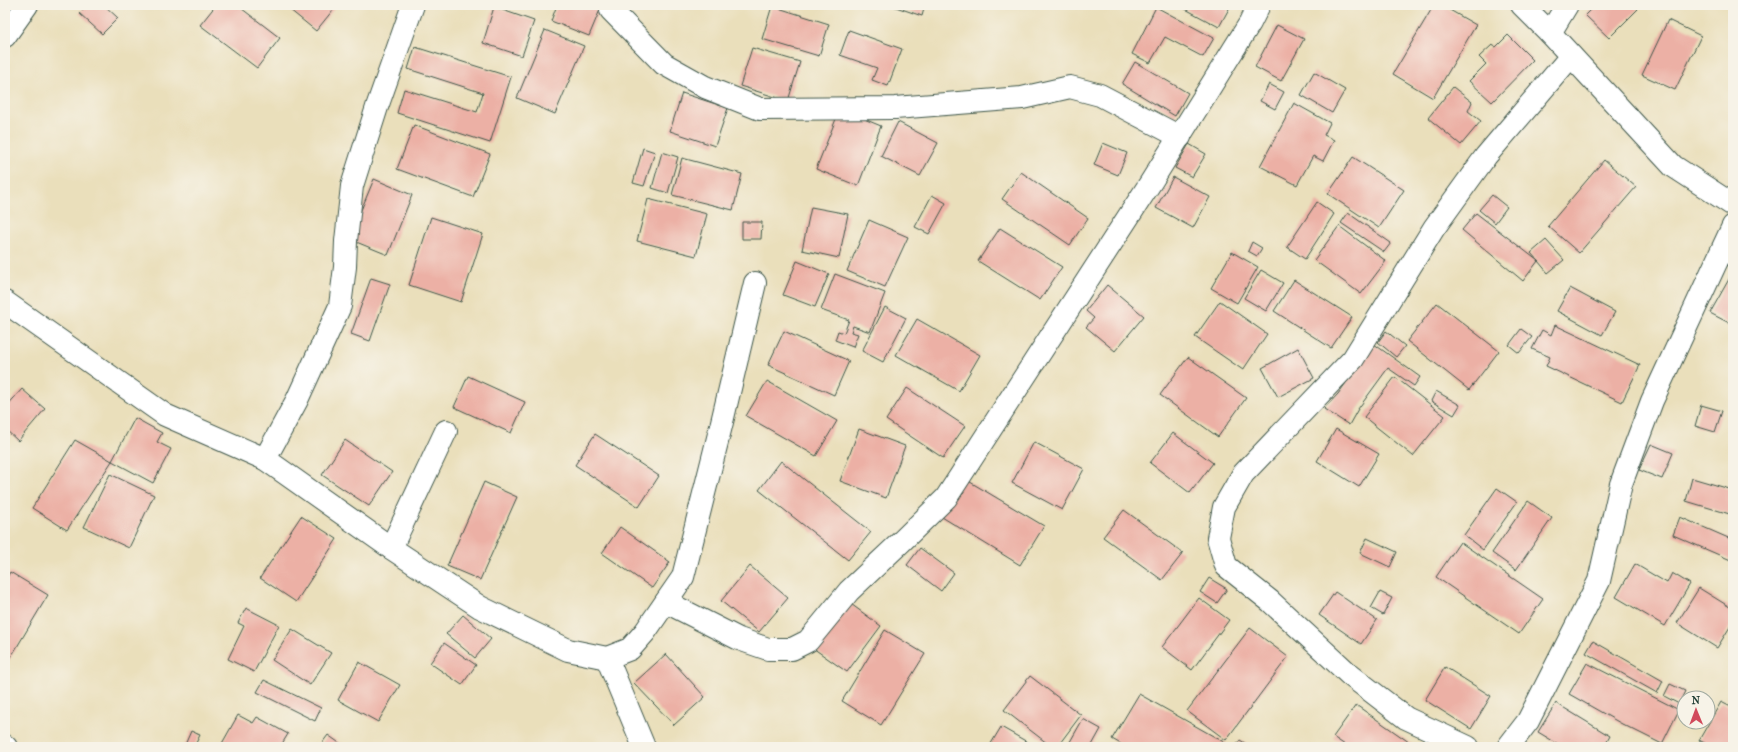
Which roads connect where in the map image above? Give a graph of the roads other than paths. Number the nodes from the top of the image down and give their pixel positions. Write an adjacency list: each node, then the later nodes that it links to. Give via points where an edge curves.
1 (27, 5): 8 (street)
2 (413, 5): 16 (street, via 352,186 340,306 297,400)
3 (1259, 5): 10 (street)
4 (1522, 5): 7 (street)
5 (1567, 5): 7 (street)
6 (611, 10): 10 (street, via 664,64 705,87 760,109 895,108 1022,98 1070,87 1100,95)
7 (1550, 33): 9 (street)
8 (5, 36)
9 (1571, 56): 11 (street, via 1673,166); 21 (street, via 1486,156 1434,228 1353,359 1243,474 1224,507 1218,538 1226,566 1270,601 1350,675 1406,718)
10 (1180, 137): 18 (street, via 946,498 848,591 808,640 792,649 768,649 739,639)
11 (1733, 205)
12 (1733, 226): 22 (street, via 1652,401 1621,484 1599,581 1528,721)
13 (755, 283): 18 (street, via 683,577)
14 (5, 302): 16 (street, via 165,415)
15 (446, 431): 17 (street)
16 (265, 459): 17 (street)
17 (391, 548): 19 (street, via 480,606 568,650)
18 (666, 602): 19 (street, via 630,649)
19 (607, 658): 20 (street)
20 (644, 747)
21 (1468, 747)
22 (1508, 747)

